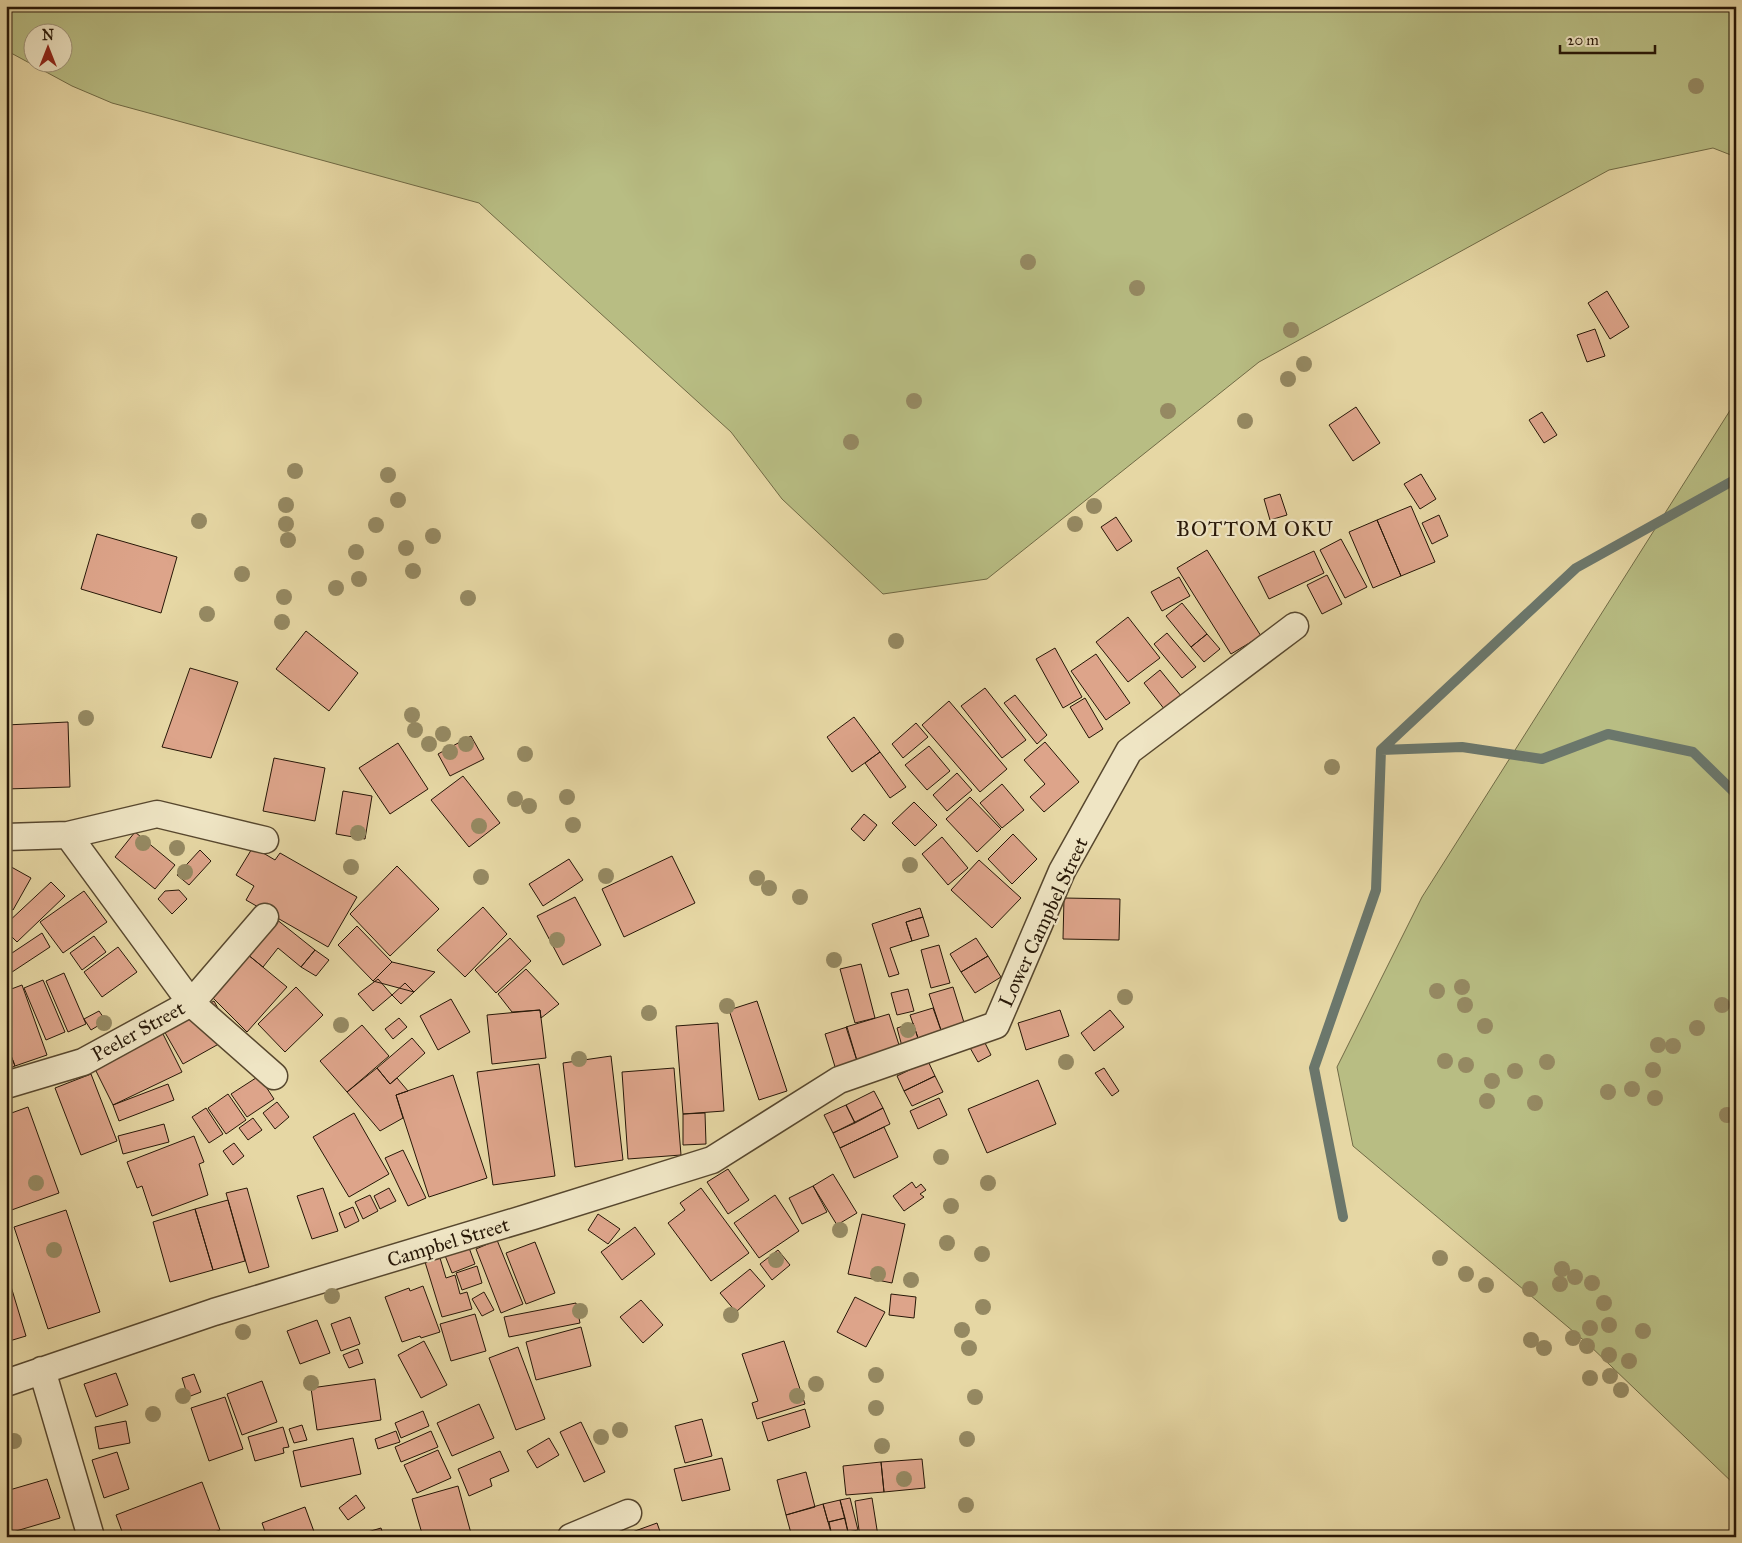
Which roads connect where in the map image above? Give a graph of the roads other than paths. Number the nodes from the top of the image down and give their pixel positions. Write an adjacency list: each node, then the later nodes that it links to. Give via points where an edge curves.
1 (1295, 626): 8 (street, Lower Campbel Street, via 1129,751 1062,871 996,1025)
2 (68, 835): 3 (street); 4 (street, via 157,814); 6 (street)
3 (6, 837)
4 (265, 840)
5 (265, 917): 6 (street, Peeler Street)
6 (191, 1003): 7 (street); 9 (street, Peeler Street, via 83,1062)
7 (274, 1076)
8 (838, 1080): 10 (street, Campbel Street, via 712,1160 214,1312)
9 (6, 1085)
10 (42, 1370): 11 (street, Campbel Street); 13 (street)
11 (6, 1383)
12 (628, 1513): 14 (street)
13 (91, 1537)
14 (572, 1537)

